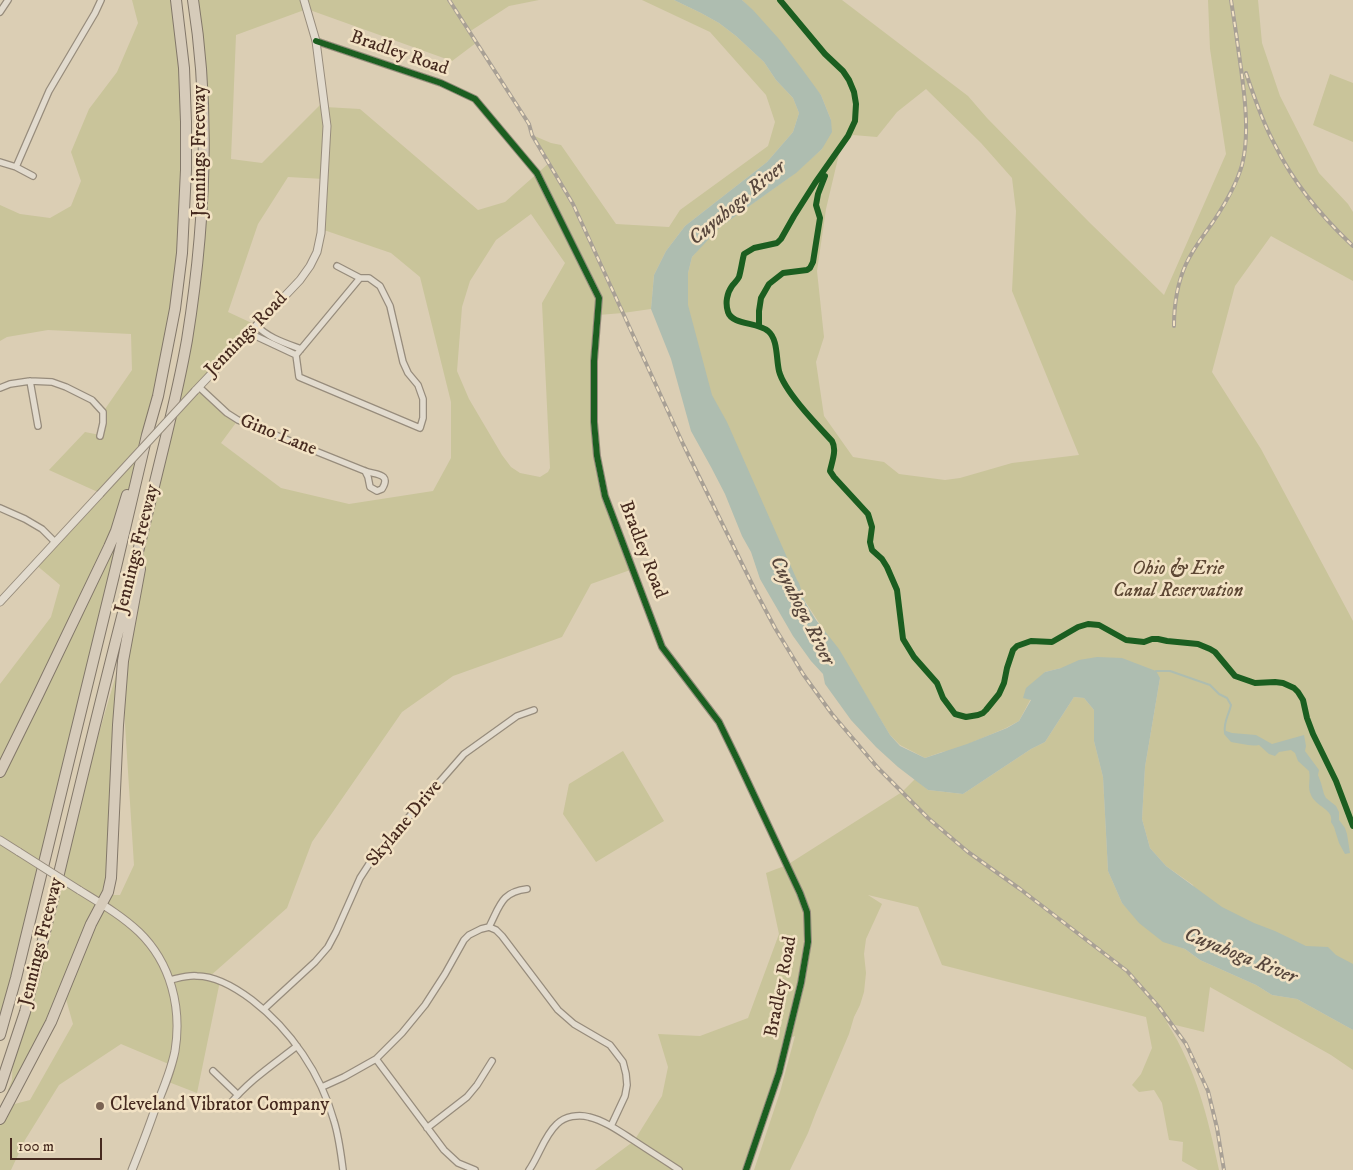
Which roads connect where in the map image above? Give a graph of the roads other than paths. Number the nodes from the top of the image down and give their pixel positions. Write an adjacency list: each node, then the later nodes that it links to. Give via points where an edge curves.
1 (8, 0): 6 (street)
2 (101, 0): 9 (street, via 49,91)
3 (176, 0): 21 (highway, Jennings Freeway, via 184,68 185,212 173,319)
4 (193, 0): 25 (highway, Jennings Freeway, via 204,137 198,265 180,377)
5 (304, 0): 7 (street, Jennings Road)
6 (0, 12)
7 (316, 40): 13 (street, Jennings Road, via 327,126 321,233 310,266); 53 (street, Bradley Road, via 441,83 475,99 537,173 599,298 594,422 605,496 662,647 719,722 807,912 808,942 802,983 779,1073)
8 (0, 162): 9 (street)
9 (16, 167): 10 (street)
10 (33, 176)
11 (337, 266): 12 (street)
12 (360, 278): 15 (street); 16 (street, via 369,278 380,286 390,306 404,362 423,399 420,428 299,377)
13 (256, 325): 14 (street, Jennings Road); 15 (street, via 262,332)
14 (249, 333): 16 (street); 19 (street, Jennings Road)
15 (301, 349): 16 (street)
16 (296, 355)
17 (30, 381): 18 (street); 20 (street); 22 (street, via 52,382 92,400 104,412)
18 (0, 388)
19 (197, 389): 23 (street, Gino Lane, via 238,420); 26 (street, Jennings Road, bridge)
20 (38, 426)
21 (147, 435): 29 (highway, via 109,547); 36 (highway, Jennings Freeway)
22 (100, 436)
23 (365, 471)
24 (0, 508): 26 (street, via 42,529)
25 (144, 530): 32 (highway, via 123,661 111,878); 42 (highway, Jennings Freeway, via 32,984)
26 (55, 542): 27 (street, Jennings Road)
27 (0, 602)
28 (534, 710): 35 (street, Skylane Drive, via 517,716 464,754 373,858 360,878 328,947)
29 (0, 772)
30 (0, 840): 32 (street, bridge)
31 (527, 889): 33 (street, via 511,892 504,898)
32 (102, 904): 34 (street, via 140,932 155,951); 45 (highway, via 51,1022)
33 (489, 927): 38 (street, via 469,934 425,1005); 46 (street, via 502,936 558,1010 574,1024 610,1045 622,1062 627,1085)
34 (170, 980): 35 (street, via 208,977 245,995); 48 (street, via 177,1018 174,1051 170,1070)
35 (264, 1009): 37 (street)
36 (0, 1035)
37 (297, 1046): 41 (street); 43 (street)
38 (376, 1059): 41 (street); 47 (street)
39 (492, 1061): 47 (street, via 467,1097)
40 (214, 1071): 43 (street)
41 (322, 1087): 49 (street, via 338,1135)
42 (0, 1088)
43 (237, 1094): 44 (street)
44 (230, 1104)
45 (0, 1119)
46 (611, 1126): 51 (street, via 580,1115 562,1120 551,1131); 52 (street)
47 (427, 1128): 50 (street, via 451,1157)
48 (132, 1170)
49 (343, 1170)
50 (475, 1170)
51 (529, 1170)
52 (679, 1170)
53 (746, 1170)

